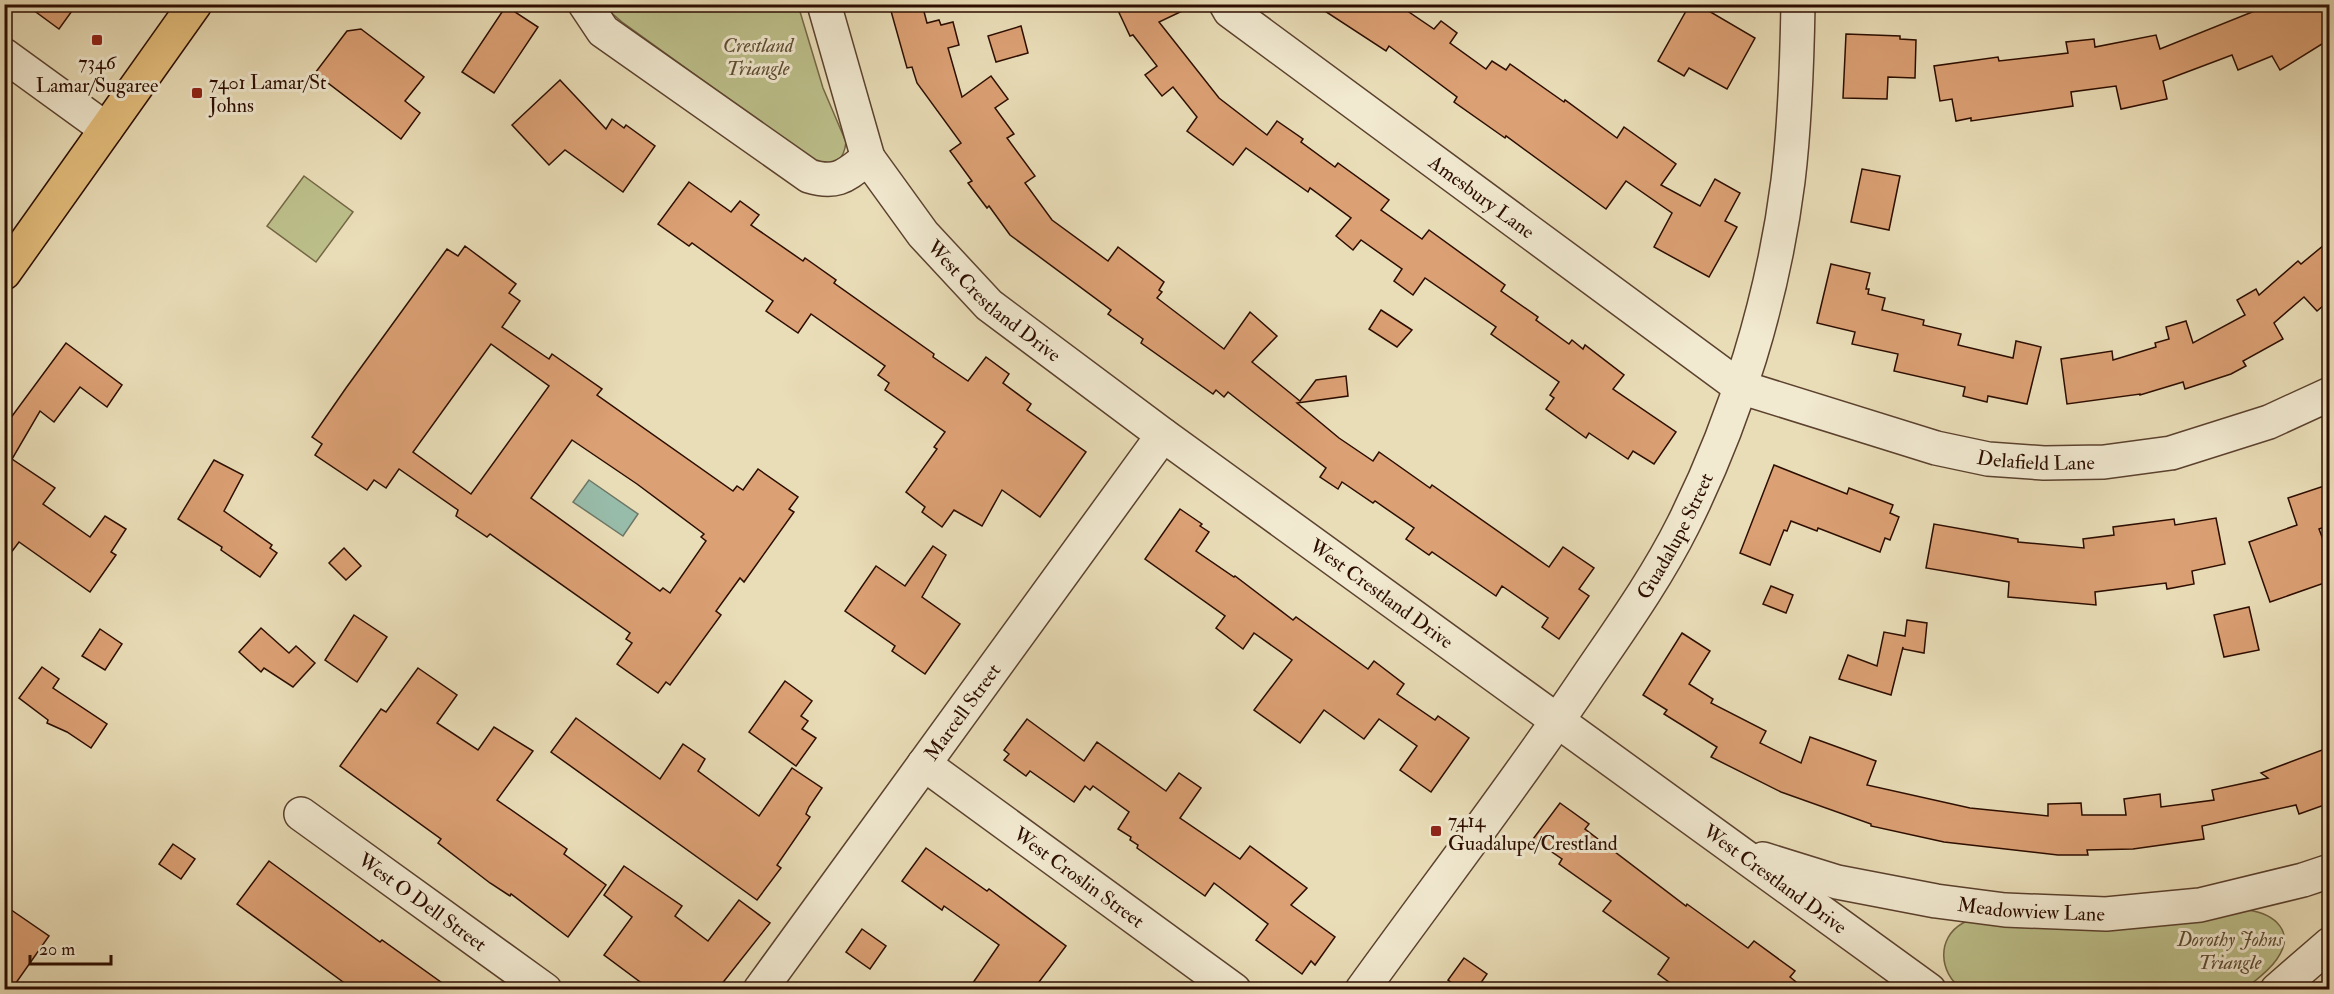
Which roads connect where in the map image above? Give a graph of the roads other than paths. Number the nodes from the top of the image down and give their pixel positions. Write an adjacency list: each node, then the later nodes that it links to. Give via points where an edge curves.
1 (195, 4): 7 (main road)
2 (585, 4): 8 (street, via 603,31 808,177 840,179)
3 (824, 4): 8 (street, West Crestland Drive)
4 (1226, 4): 10 (street, Amesbury Lane)
5 (1798, 4): 10 (street, Guadalupe Street, via 1788,183 1768,289)
6 (4, 55): 7 (street)
7 (106, 129): 9 (main road)
8 (868, 158): 12 (street, West Crestland Drive, via 923,234 989,305)
9 (4, 273)
10 (1740, 387): 11 (street, Delafield Lane, via 1936,448 1988,459 2044,463 2104,462 2170,453 2269,422); 13 (street, Guadalupe Street, via 1684,524 1651,584)
11 (2330, 394)
12 (1163, 435): 13 (street, West Crestland Drive); 14 (street, Marcell Street)
13 (1558, 721): 16 (street, West Crestland Drive); 22 (street, Guadalupe Street)
14 (924, 764): 20 (street, Marcell Street); 21 (street, West Croslin Street)
15 (301, 814): 19 (street, West O Dell Street)
16 (1735, 850): 17 (street, Meadowview Lane, via 1837,882 1936,901 2006,910 2106,914 2200,905); 23 (street, West Crestland Drive)
17 (2330, 871)
18 (2330, 944): 24 (street)
19 (545, 990)
20 (760, 990)
21 (1234, 990)
22 (1362, 990)
23 (1929, 990)
24 (2277, 990)

